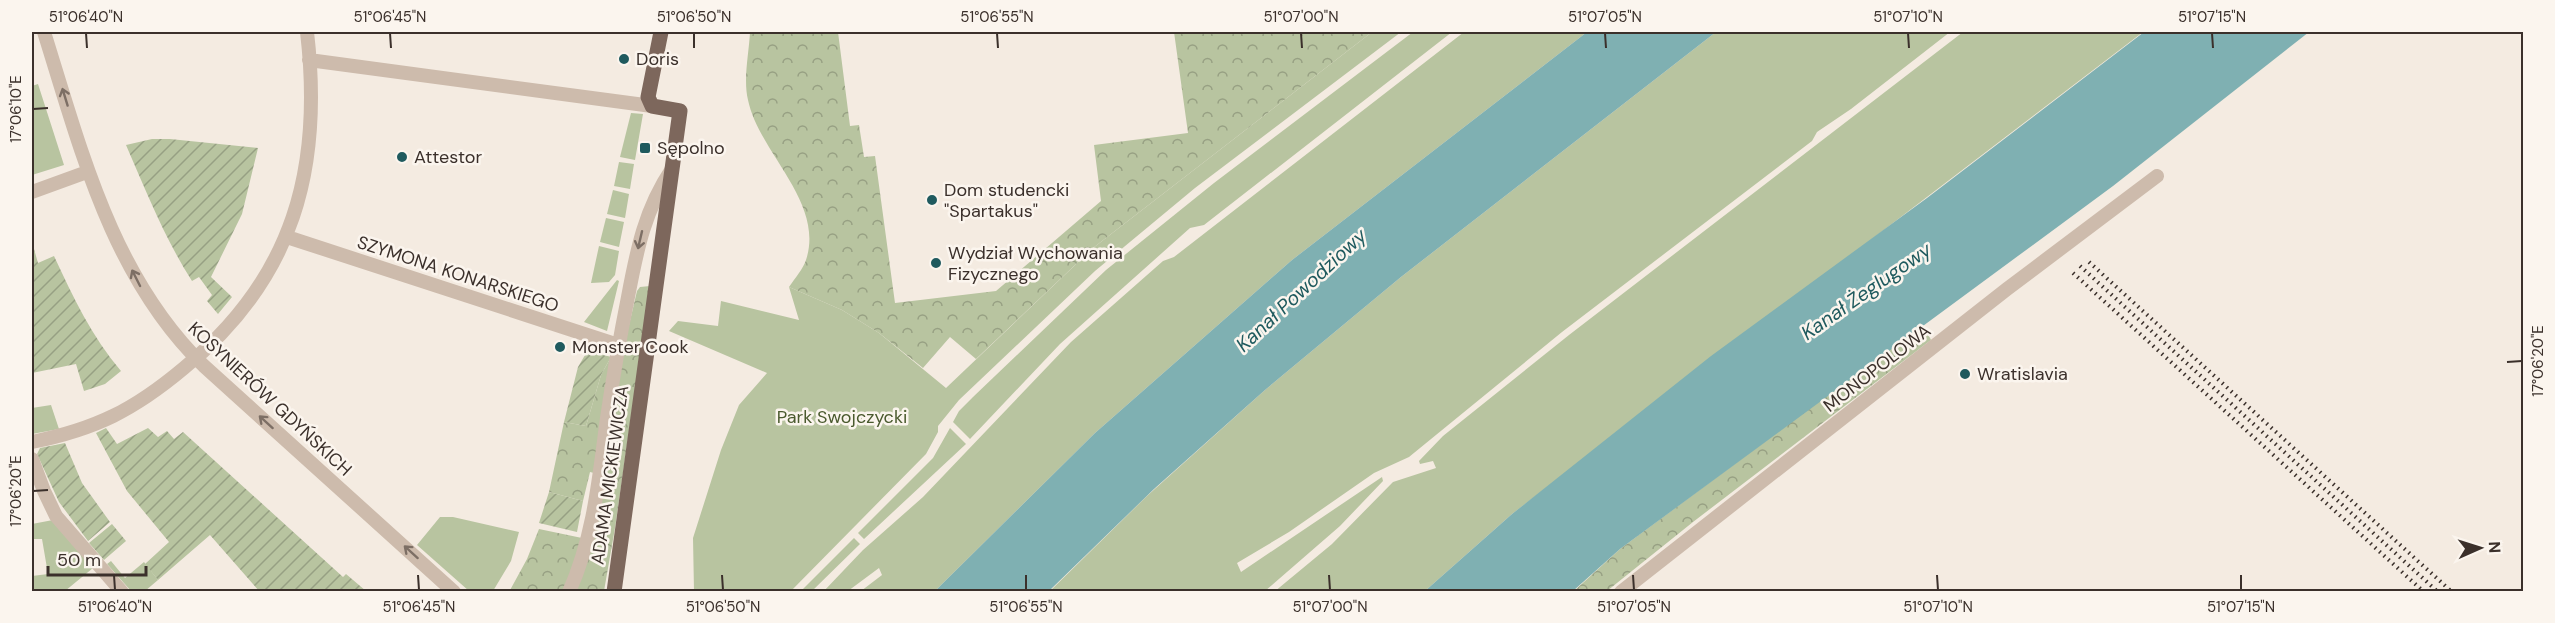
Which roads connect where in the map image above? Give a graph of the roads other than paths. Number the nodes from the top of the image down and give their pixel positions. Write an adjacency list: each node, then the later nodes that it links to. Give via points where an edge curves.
1 (44, 32): 7 (street, KOSYNIERÓW GDYŃSKICH, one-way to 1)
2 (307, 32): 4 (street)
3 (661, 32): 5 (main road, via 648,97)
4 (309, 60): 5 (street); 12 (street, via 309,148)
5 (652, 106): 6 (main road, ADAMA MICKIEWICZA, via 680,111)
6 (672, 169): 10 (street, ADAMA MICKIEWICZA); 11 (main road, ADAMA MICKIEWICZA)
7 (87, 172): 9 (street); 14 (street, KOSYNIERÓW GDYŃSKICH, one-way to 7, via 140,286)
8 (2157, 176): 21 (street, MONOPOLOWA)
9 (32, 192)
10 (645, 218): 11 (street); 13 (street, ADAMA MICKIEWICZA, one-way to 13)
11 (665, 222): 20 (main road, ADAMA MICKIEWICZA)
12 (286, 237): 13 (street, SZYMONA KONARSKIEGO); 14 (street, via 272,266 241,311)
13 (618, 345): 19 (street, ADAMA MICKIEWICZA, via 592,525 581,566)
14 (196, 359): 15 (street, via 129,409 77,432); 18 (street, KOSYNIERÓW GDYŃSKICH, one-way to 14)
15 (32, 442)
16 (32, 459): 17 (street, via 57,516)
17 (122, 591)
18 (454, 591)
19 (569, 591)
20 (614, 591)
21 (1621, 591)

